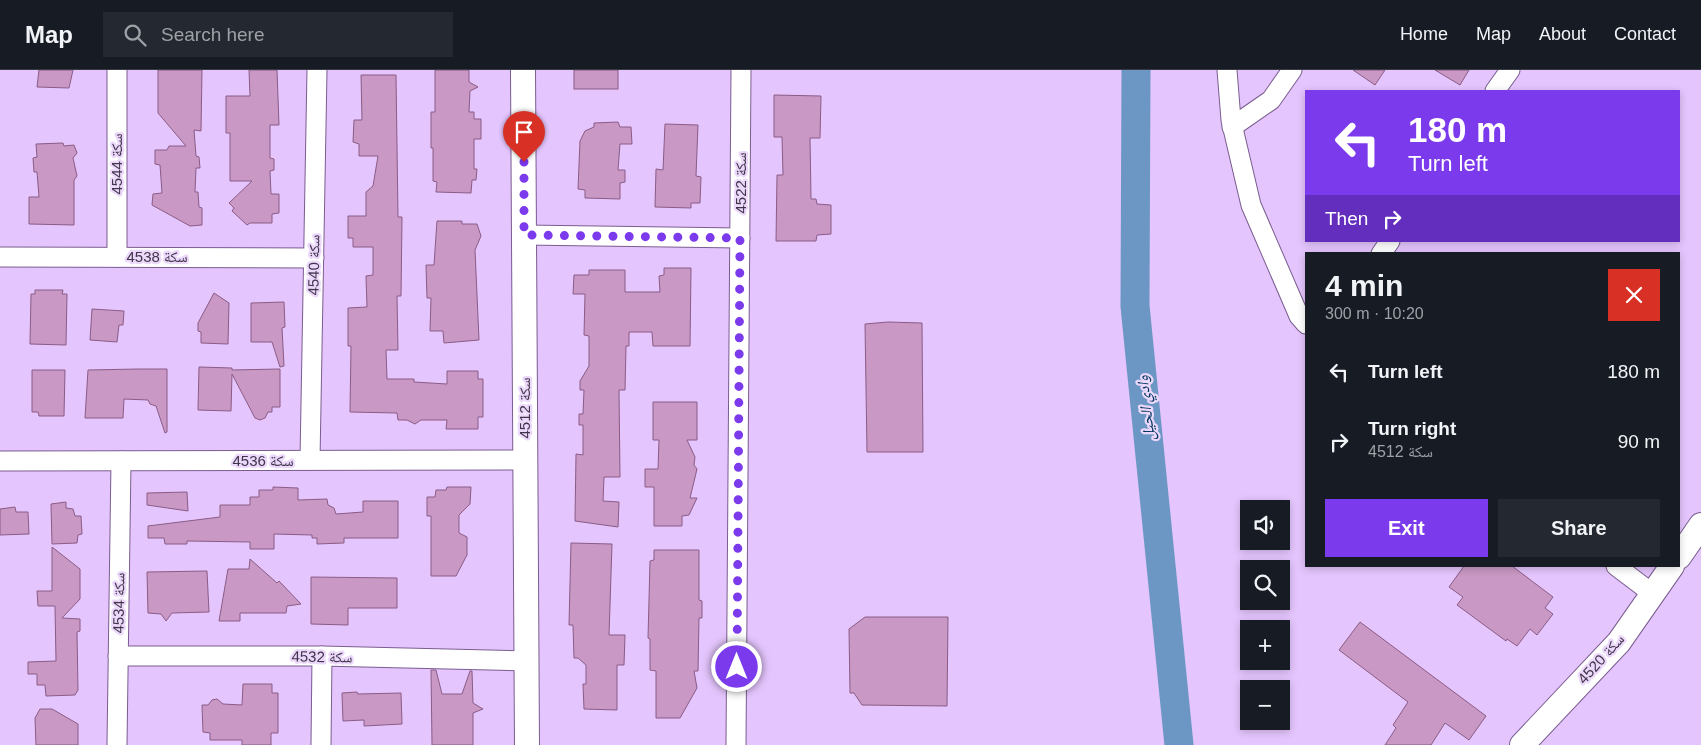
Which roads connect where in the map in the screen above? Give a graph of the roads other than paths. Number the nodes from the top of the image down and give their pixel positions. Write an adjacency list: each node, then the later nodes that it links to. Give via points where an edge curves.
1 (117, 70): 13 (street, سكة 4544)
2 (317, 70): 14 (street, سكة 4540)
3 (524, 70): 10 (street, سكة 4512)
4 (741, 70): 11 (street, سكة 4522)
5 (1227, 70): 9 (street)
6 (1292, 70): 9 (street, via 1271,100)
7 (1510, 70): 8 (street)
8 (1497, 90)
9 (1232, 128): 15 (street, via 1250,205 1299,316)
10 (524, 235): 11 (street); 17 (street, سكة 4512)
11 (740, 238): 31 (street, سكة 4522)
12 (0, 257): 13 (street, سكة 4538)
13 (117, 257): 14 (street, سكة 4538)
14 (314, 258): 16 (street, سكة 4540)
15 (1305, 323)
16 (310, 460): 17 (street, سكة 4536); 19 (street, سكة 4536)
17 (525, 460): 27 (street, سكة 4512)
18 (0, 461): 19 (street, سكة 4536)
19 (121, 461): 25 (street, سكة 4534)
20 (1701, 525): 21 (street)
21 (1680, 556)
22 (1617, 567): 24 (street)
23 (1671, 567): 24 (street, سكة 4520)
24 (1652, 594): 32 (street, سكة 4520, via 1619,642)
25 (118, 656): 26 (street, سكة 4532); 28 (street, سكة 4534)
26 (322, 656): 27 (street, سكة 4532); 29 (street)
27 (526, 661): 30 (street, سكة 4512)
28 (117, 745)
29 (321, 745)
30 (527, 745)
31 (736, 745)
32 (1522, 745)

